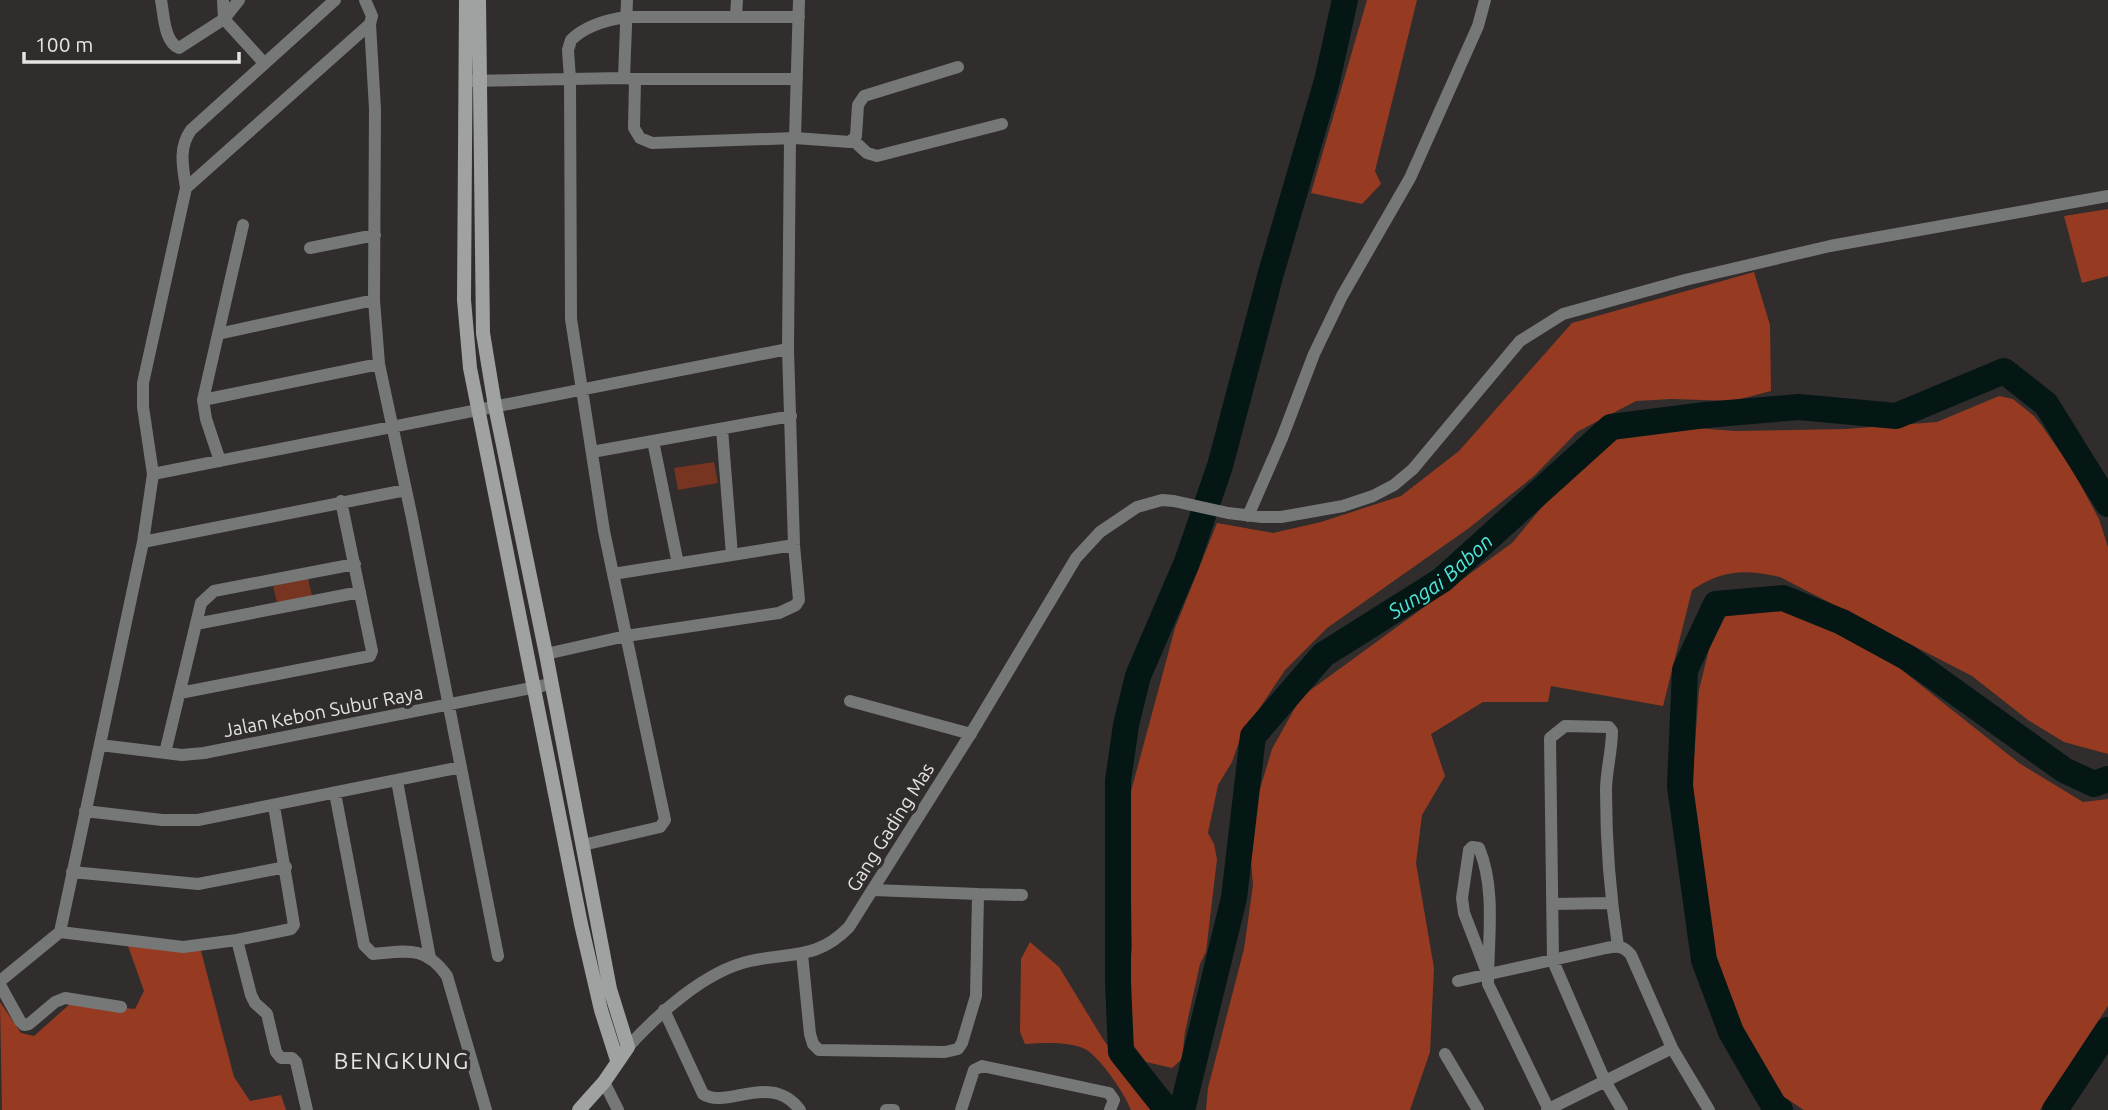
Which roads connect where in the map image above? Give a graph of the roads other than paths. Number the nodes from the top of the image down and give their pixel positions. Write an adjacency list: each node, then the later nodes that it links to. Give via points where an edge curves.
1 (160, 0): 16 (street, via 169,40 177,48)
2 (223, 0): 16 (street)
3 (239, 0): 16 (street)
4 (335, 0): 12 (street)
5 (365, 0): 17 (street, via 372,16)
6 (466, 0): 23 (street)
7 (479, 0): 23 (street)
8 (627, 0): 14 (street)
9 (737, 0): 13 (street)
10 (799, 0): 15 (street)
11 (1485, 0): 49 (street, via 1478,26 1410,178 1314,354)
12 (322, 6): 18 (street)
13 (736, 16): 14 (street); 15 (street)
14 (626, 17): 20 (street, via 587,28 571,40); 21 (street)
15 (799, 17): 22 (street)
16 (224, 19): 18 (street)
17 (370, 24): 27 (street); 30 (street)
18 (264, 64): 27 (street, via 184,140)
19 (958, 67): 26 (street, via 864,96)
20 (570, 79): 21 (street); 23 (street); 36 (street, via 571,319)
21 (630, 79): 22 (street); 25 (street, via 634,128 644,141)
22 (797, 79): 25 (street)
23 (472, 82): 38 (street, via 483,333); 39 (street, via 464,300)
24 (1002, 124): 26 (street, via 877,156)
25 (793, 138): 26 (street); 34 (street)
26 (853, 140)
27 (186, 188): 46 (street, via 143,383)
28 (2108, 196): 49 (street, via 1830,246 1563,314 1520,341 1394,485 1343,506 1281,517)
29 (243, 225): 33 (street)
30 (375, 235): 31 (street); 32 (street)
31 (310, 248)
32 (374, 300): 33 (street); 35 (street)
33 (218, 334): 37 (street)
34 (788, 349): 36 (street); 40 (street)
35 (379, 364): 37 (street); 41 (street)
36 (582, 388): 38 (street); 44 (street)
37 (203, 400): 45 (street)
38 (495, 406): 39 (street); 59 (street)
39 (478, 410): 41 (street); 61 (street)
40 (791, 416): 42 (street); 51 (street)
41 (392, 426): 45 (street); 47 (street)
42 (722, 429): 43 (street); 52 (street)
43 (653, 441): 44 (street); 54 (street)
44 (592, 452): 55 (street)
45 (220, 461): 46 (street)
46 (153, 474): 50 (street)
47 (406, 490): 48 (street); 64 (street)
48 (341, 501): 50 (street); 53 (street)
49 (1248, 516): 65 (street, Gang Gading Mas, via 1174,501 1150,502 1114,521 1076,558)
50 (143, 542): 66 (street)
51 (794, 545): 52 (street); 58 (street, via 799,600 794,608)
52 (732, 555): 54 (street)
53 (355, 564): 56 (street); 57 (street, via 214,591 201,603)
54 (678, 564): 55 (street)
55 (613, 574): 58 (street)
56 (360, 592): 57 (street); 62 (street, via 369,656)
57 (196, 624): 62 (street)
58 (626, 636): 59 (street); 73 (street, via 665,820 660,827)
59 (546, 654): 60 (street)
60 (551, 684): 61 (street, Jalan Kebon Subur Raya); 73 (street)
61 (535, 688): 64 (street, Jalan Kebon Subur Raya); 96 (street, via 581,923)
62 (180, 693): 67 (street)
63 (850, 701): 65 (street)
64 (448, 706): 67 (street, Jalan Kebon Subur Raya, via 204,753); 68 (street)
65 (971, 734): 76 (street, Gang Gading Mas)
66 (100, 746): 67 (street, Jalan Kebon Subur Raya); 72 (street)
67 (165, 753)
68 (461, 767): 69 (street); 85 (street)
69 (397, 781): 70 (street); 86 (street)
70 (335, 793): 71 (street); 86 (street, via 364,945 373,954 411,951)
71 (274, 806): 72 (street, via 183,821); 74 (street)
72 (85, 811): 75 (street)
73 (583, 845): 93 (street, via 610,989)
74 (286, 867): 75 (street, via 198,884); 82 (street, via 293,928)
75 (72, 872): 81 (street)
76 (873, 890): 77 (street); 84 (street, Gang Gading Mas, via 836,941)
77 (978, 894): 78 (street); 84 (street, via 976,996 962,1044 955,1051 819,1050 810,1034)
78 (1022, 895)
79 (1611, 903): 80 (street); 80 (street, via 1606,787 1612,732 1609,727 1564,726 1550,738); 83 (street)
80 (1553, 904): 87 (street)
81 (60, 932): 82 (street, via 183,947); 90 (street)
82 (237, 940): 100 (street, via 251,995 267,1014 276,1052 296,1062)
83 (1618, 946): 87 (street); 94 (street, via 1631,955)
84 (802, 954): 92 (street, Gang Gading Mas, via 748,961 697,986)
85 (498, 956)
86 (430, 958): 101 (street, via 447,975)
87 (1553, 961): 88 (street); 97 (street)
88 (1488, 975): 88 (street, via 1462,898 1472,847 1479,848 1486,866); 89 (street); 110 (street, via 1488,984)
89 (1458, 981)
90 (0, 983): 91 (street, via 24,1025 65,998)
91 (121, 1007)
92 (664, 1010): 93 (street, Gang Gading Mas); 104 (street, via 707,1098 720,1101 767,1093 789,1098)
93 (628, 1047): 96 (street, Gang Gading Mas)
94 (1672, 1048): 97 (street); 112 (street)
95 (1445, 1054): 99 (street)
96 (617, 1060): 98 (street, Gang Gading Mas)
97 (1605, 1081): 110 (street); 111 (street)
98 (604, 1082): 102 (street, Gang Gading Mas); 103 (street)
99 (1469, 1104): 109 (street)
100 (307, 1110)
101 (486, 1110)
102 (579, 1110)
103 (618, 1110)
104 (800, 1110)
105 (886, 1110): 106 (street)
106 (894, 1110)
107 (961, 1110): 108 (street, via 974,1070 982,1066 1109,1093 1114,1100)
108 (1110, 1110)
109 (1478, 1110)
110 (1548, 1110)
111 (1622, 1110)
112 (1709, 1110)

